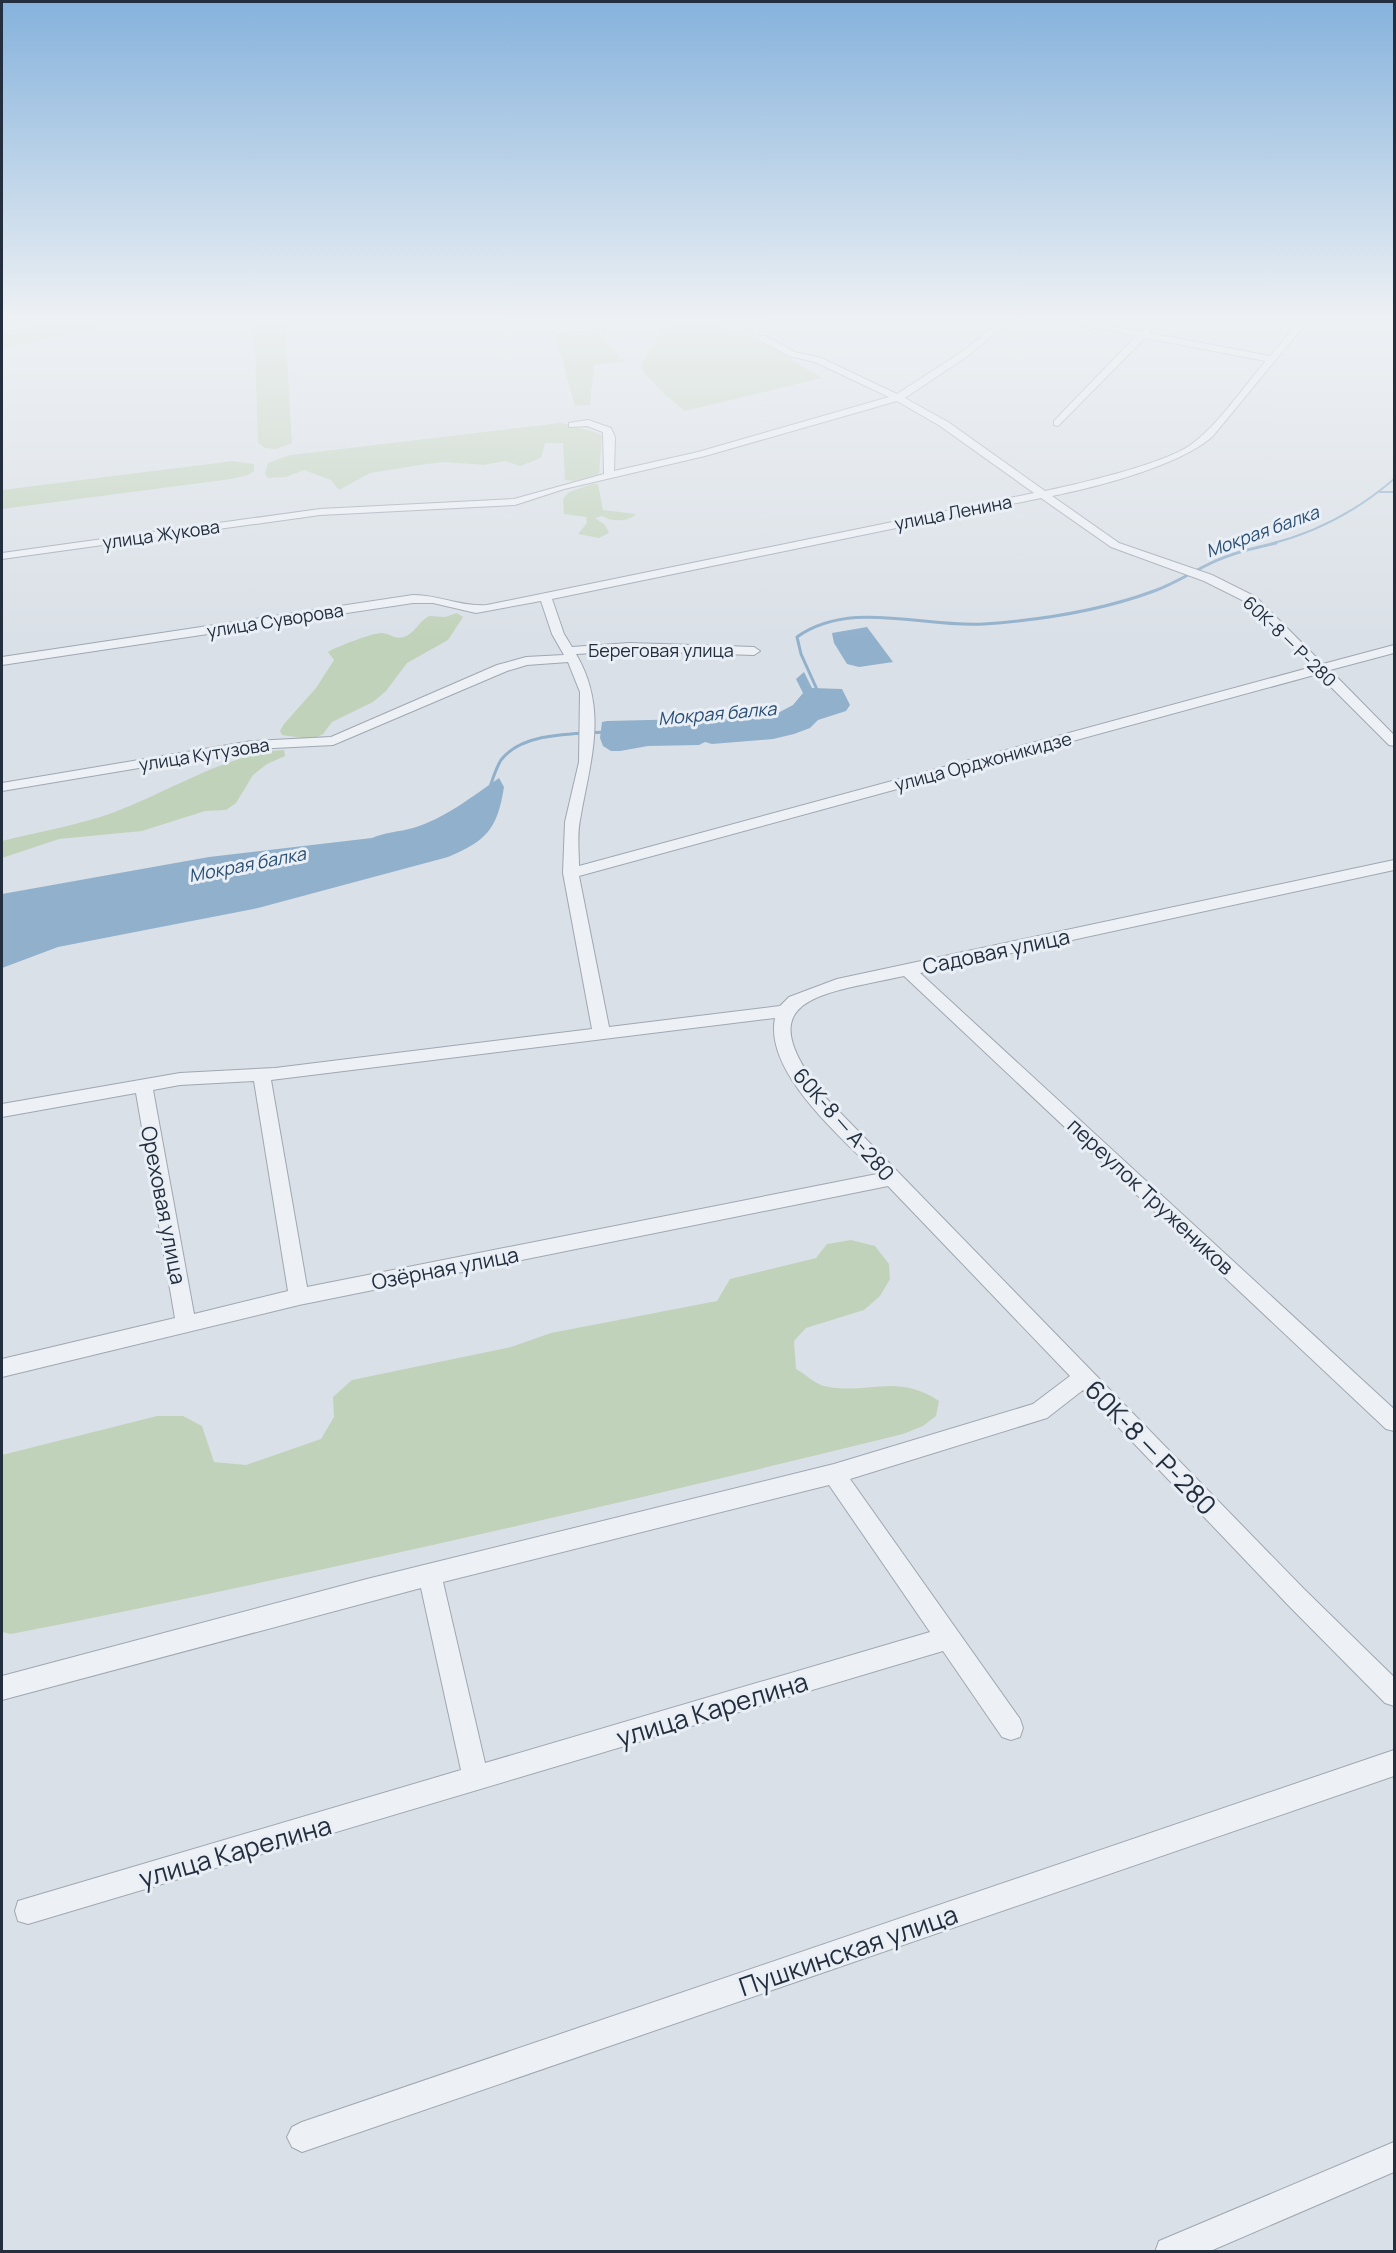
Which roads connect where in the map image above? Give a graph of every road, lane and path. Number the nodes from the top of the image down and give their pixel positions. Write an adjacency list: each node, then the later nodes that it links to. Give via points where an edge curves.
1 (600, 427): 5 (street, via 608,430 610,437)
2 (800, 427): 5 (street, улица Жукова)
3 (947, 427): 6 (street, 60К-8 — Р-280)
4 (1215, 427): 6 (street, улица Ленина, via 1193,448 1154,465)
5 (609, 476): 7 (street, улица Жукова, via 515,502 320,512)
6 (1046, 494): 8 (street, улица Ленина); 13 (street, 60К-8 — Р-280, via 1115,545 1208,578 1252,600)
7 (2, 556)
8 (545, 596): 11 (street); 12 (street, улица Суворова, via 474,611 433,599 413,598)
9 (1395, 649): 13 (street, улица Орджоникидзе)
10 (754, 651): 11 (street, Береговая улица, via 629,647)
11 (570, 655): 15 (street, улица Кутузова, via 502,668 333,741 252,745); 17 (street, via 583,680 588,705 586,762 572,822)
12 (2, 662)
13 (1319, 669): 14 (street, 60К-8 — Р-280); 17 (street, улица Орджоникидзе)
14 (1395, 742)
15 (2, 787)
16 (1395, 865): 18 (street, Садовая улица)
17 (572, 873): 20 (street)
18 (906, 970): 19 (street, Садовая улица, via 813,992); 30 (street, переулок Тружеников)
19 (785, 1011): 20 (street, Садовая улица); 24 (street, 60К-8 — А-280, via 781,1037 796,1072)
20 (602, 1035): 21 (street, Садовая улица)
21 (261, 1074): 22 (street, Садовая улица, via 180,1079); 26 (street)
22 (144, 1086): 23 (street, Садовая улица); 27 (street, Ореховая улица)
23 (2, 1110)
24 (891, 1178): 25 (street, 60К-8 — А-280); 26 (street, Озёрная улица)
25 (910, 1197): 29 (street, 60К-8 — Р-280)
26 (299, 1297): 27 (street, Озёрная улица)
27 (186, 1324): 28 (street, Озёрная улица)
28 (2, 1368)
29 (1084, 1378): 31 (street, via 1039,1411); 35 (street, 60К-8 — Р-280)
30 (1395, 1422)
31 (834, 1474): 32 (street); 33 (street)
32 (430, 1575): 34 (street); 38 (street)
33 (948, 1638): 36 (street); 38 (street, улица Карелина)
34 (2, 1688)
35 (1395, 1694)
36 (1011, 1728)
37 (1395, 1764): 40 (street, Пушкинская улица)
38 (476, 1780): 39 (street, улица Карелина)
39 (28, 1911)
40 (302, 2137)
41 (1395, 2157): 42 (street)
42 (1170, 2252)

